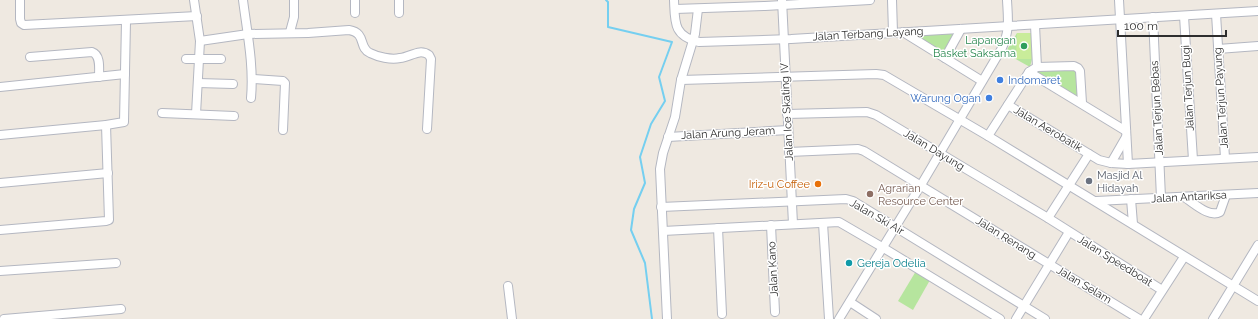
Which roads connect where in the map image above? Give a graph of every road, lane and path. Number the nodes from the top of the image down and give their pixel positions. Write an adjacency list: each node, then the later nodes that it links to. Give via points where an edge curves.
1 (20, 0): 25 (street, via 20,18 24,25)
2 (194, 0): 21 (street)
3 (243, 0): 32 (street)
4 (294, 0): 29 (street, via 294,17)
5 (355, 0): 19 (street)
6 (399, 0): 18 (street)
7 (674, 0): 15 (street)
8 (870, 0): 13 (street)
9 (892, 0): 30 (street)
10 (1007, 0): 27 (street)
11 (1119, 0): 24 (street)
12 (747, 3): 13 (street); 14 (street)
13 (782, 3): 33 (street, Jalan Ice Skating IV)
14 (712, 4): 16 (street)
15 (675, 9): 16 (street); 35 (street, via 678,31)
16 (698, 9): 35 (street)
17 (1258, 12): 20 (street, Jalan Terbang Layang)
18 (399, 13)
19 (355, 14)
20 (1216, 14): 22 (street, Jalan Terbang Layang); 37 (street, Jalan Terjun Payung)
21 (197, 16): 25 (street); 34 (street)
22 (1184, 16): 23 (street, Jalan Terbang Layang); 76 (street, Jalan Terjun Bugi)
23 (1153, 17): 24 (street, Jalan Terbang Layang); 78 (street, Jalan Terjun Bebas)
24 (1120, 19): 26 (street, Jalan Terbang Layang); 68 (street)
25 (126, 21): 46 (street)
26 (1035, 25): 27 (street, Jalan Terbang Layang); 44 (street)
27 (1008, 27): 28 (street, Jalan Terbang Layang); 51 (street, via 1002,48)
28 (961, 29): 31 (street, Jalan Terbang Layang); 40 (street)
29 (290, 32): 32 (street); 64 (street, via 355,31 369,53 395,59 425,52 431,59)
30 (893, 32): 31 (street, Jalan Terbang Layang); 33 (street, Jalan Terbang Layang)
31 (903, 32): 40 (street)
32 (248, 34): 34 (street); 49 (street)
33 (784, 39): 35 (street, Jalan Terbang Layang); 48 (street, Jalan Ice Skating IV)
34 (200, 41): 42 (street)
35 (693, 41): 50 (street)
36 (1258, 46): 37 (street); 38 (street)
37 (1218, 49): 75 (street, Jalan Terjun Payung)
38 (1258, 54)
39 (30, 57): 47 (street, via 92,52 98,57)
40 (945, 58): 51 (street)
41 (186, 59): 42 (street)
42 (199, 59): 43 (street); 52 (street)
43 (222, 59)
44 (1037, 67): 45 (street); 56 (street, via 1078,68)
45 (1029, 72): 56 (street); 57 (street)
46 (125, 74): 47 (street); 63 (street, via 125,120 122,123)
47 (99, 77): 54 (street)
48 (785, 77): 50 (street); 60 (street, Jalan Ice Skating IV); 62 (street, via 884,75)
49 (252, 79): 55 (street); 65 (street, via 286,83)
50 (681, 80): 70 (street)
51 (982, 80): 62 (street)
52 (198, 83): 53 (street); 59 (street)
53 (233, 84)
54 (0, 87)
55 (251, 98)
56 (1082, 103): 68 (street)
57 (1008, 105): 69 (street); 73 (street, Jalan Aerobatik)
58 (162, 112): 59 (street)
59 (196, 114): 61 (street)
60 (787, 114): 66 (street, Jalan Ice Skating IV); 72 (street, Jalan Dayung, via 867,112)
61 (234, 116)
62 (960, 119): 69 (street); 72 (street)
63 (106, 125): 67 (street); 80 (street)
64 (427, 129)
65 (283, 130)
66 (788, 130): 70 (street, Jalan Arung Jeram); 71 (street, Jalan Ice Skating IV)
67 (0, 134)
68 (1127, 134): 77 (street); 79 (street)
69 (988, 136): 83 (street)
70 (668, 137): 91 (street, Jalan Arung Jeram, via 660,169)
71 (789, 152): 82 (street, Jalan Renang, via 858,149); 89 (street, Jalan Ice Skating IV)
72 (940, 153): 82 (street); 92 (street, Jalan Dayung)
73 (1088, 154): 77 (street, Jalan Aerobatik); 83 (street)
74 (1258, 157): 75 (street, Jalan Aerobatik)
75 (1225, 158): 76 (street, Jalan Aerobatik)
76 (1193, 160): 78 (street, Jalan Aerobatik)
77 (1111, 163): 79 (street, Jalan Aerobatik)
78 (1160, 163): 79 (street, Jalan Aerobatik); 87 (street, Jalan Terjun Bebas)
79 (1128, 164)
80 (108, 173): 81 (street); 99 (street, via 110,218 106,221)
81 (0, 183)
82 (921, 185): 97 (street); 106 (street, Jalan Renang)
83 (1069, 185): 90 (street); 92 (street)
84 (1258, 193): 85 (street, Jalan Antariksa)
85 (1226, 195): 86 (street, Jalan Antariksa); 86 (street, via 1220,212 1215,214)
86 (1184, 197): 87 (street, Jalan Antariksa)
87 (1161, 198): 88 (street, Jalan Antariksa)
88 (1131, 199): 90 (street, Jalan Antariksa); 95 (street)
89 (792, 201): 91 (street, Jalan Ski Air); 94 (street, Jalan Ice Skating IV); 97 (street, Jalan Ski Air, via 846,199)
90 (1096, 201): 95 (street)
91 (662, 207): 100 (street, Jalan Arung Jeram)
92 (1048, 218): 101 (street, Jalan Dayung)
93 (823, 223): 94 (street, Jalan Ski Air); 103 (street, Jalan Ski Air, via 839,222); 120 (street)
94 (793, 224): 96 (street, Jalan Ski Air)
95 (1133, 224): 104 (street)
96 (771, 225): 98 (street, Jalan Ski Air); 115 (street, Jalan Kano)
97 (895, 227): 103 (street); 113 (street, Jalan Ski Air)
98 (718, 228): 100 (street, Jalan Ski Air); 116 (street)
99 (0, 230)
100 (663, 231): 119 (street, Jalan Arung Jeram)
101 (1069, 232): 106 (street); 110 (street, Jalan Speedboat)
102 (1258, 245): 109 (street)
103 (882, 247): 112 (street); 123 (street, Jalan Ski Air)
104 (1184, 257): 109 (street); 110 (street)
105 (116, 262): 107 (street)
106 (1049, 264): 113 (street); 126 (street, Jalan Selam)
107 (0, 271)
108 (508, 286): 118 (street)
109 (1233, 286): 111 (street); 128 (street)
110 (1162, 290): 127 (street)
111 (1258, 301)
112 (850, 302): 121 (street); 122 (street)
113 (1024, 306): 124 (street); 125 (street, Jalan Ski Air)
114 (121, 309): 117 (street)
115 (775, 312)
116 (722, 314)
117 (4, 319)
118 (512, 319)
119 (667, 319)
120 (829, 319)
121 (838, 319)
122 (876, 319)
123 (1000, 319)
124 (1016, 319)
125 (1045, 319)
126 (1139, 319)
127 (1144, 319)
128 (1213, 319)

